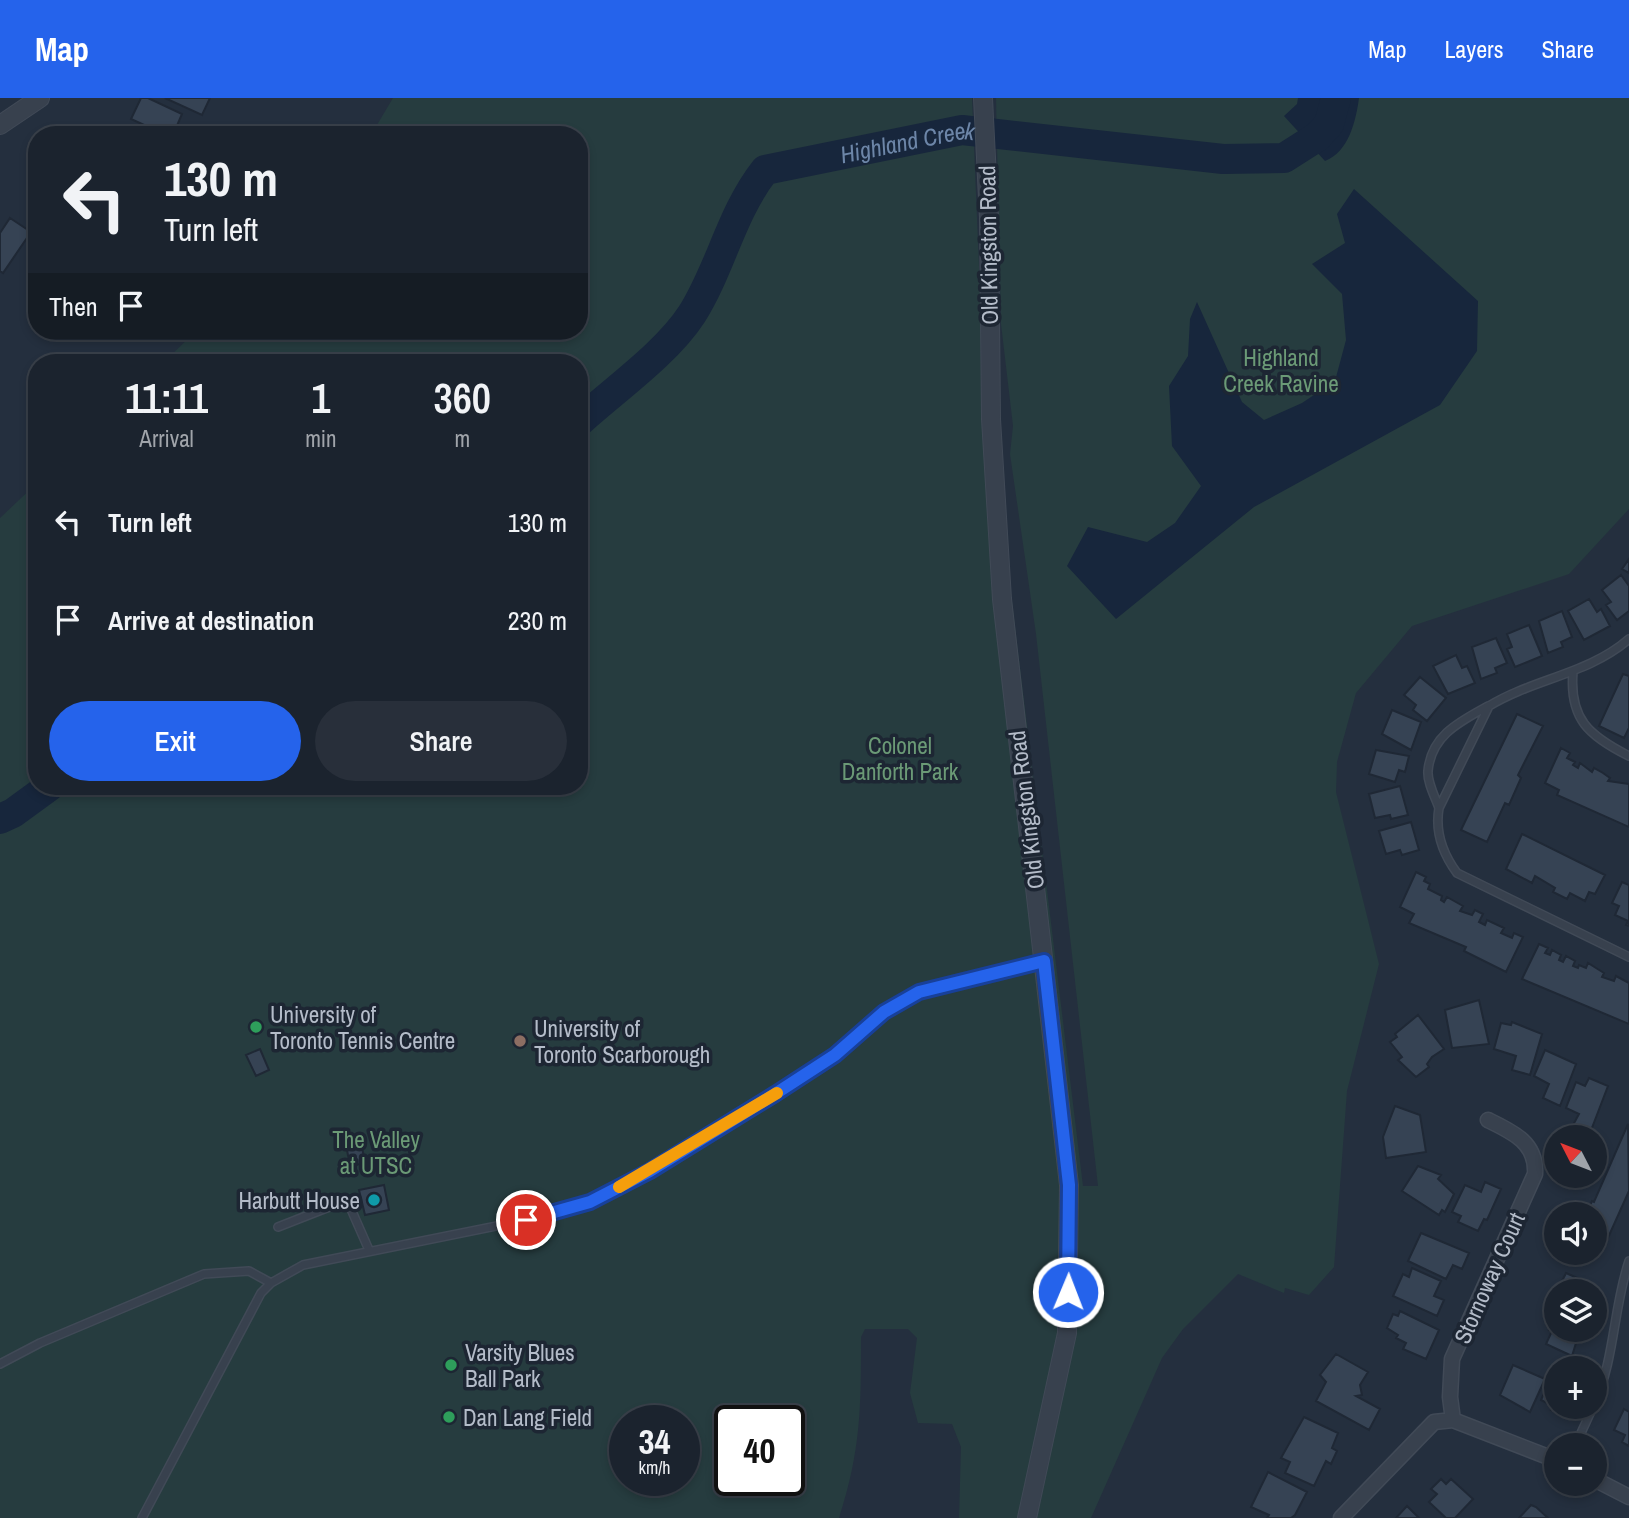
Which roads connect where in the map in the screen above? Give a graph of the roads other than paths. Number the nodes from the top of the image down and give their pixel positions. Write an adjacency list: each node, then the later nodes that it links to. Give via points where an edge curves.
1 (40, 98): 3 (street)
2 (983, 98): 10 (street, Old Kingston Road, via 990,419 1002,599)
3 (0, 125)
4 (1629, 639): 5 (lane, via 1603,658)
5 (1573, 671): 6 (lane); 7 (lane, via 1580,719 1600,742)
6 (1489, 706): 8 (lane); 8 (lane, via 1448,729 1432,758 1428,773)
7 (1629, 756)
8 (1439, 808): 9 (lane, via 1439,836 1457,873)
9 (1629, 957)
10 (1044, 961): 13 (lane, via 919,992 884,1012 835,1055 775,1094 590,1202 526,1220); 23 (street, Old Kingston Road, via 1069,1185 1067,1333)
11 (1488, 1120): 18 (street, Stornoway Court, via 1524,1141 1533,1154 1535,1174 1452,1359)
12 (278, 1227): 13 (lane, via 347,1200)
13 (369, 1250): 15 (lane, via 303,1265)
14 (1629, 1261): 17 (lane)
15 (271, 1283): 16 (lane, via 248,1271 204,1274); 22 (lane, via 245,1319)
16 (0, 1364)
17 (1607, 1371)
18 (1453, 1420): 19 (street); 24 (street, via 1434,1422)
19 (1544, 1455)
20 (1607, 1486): 21 (street)
21 (1629, 1497)
22 (142, 1518)
23 (1027, 1518)
24 (1341, 1518)

